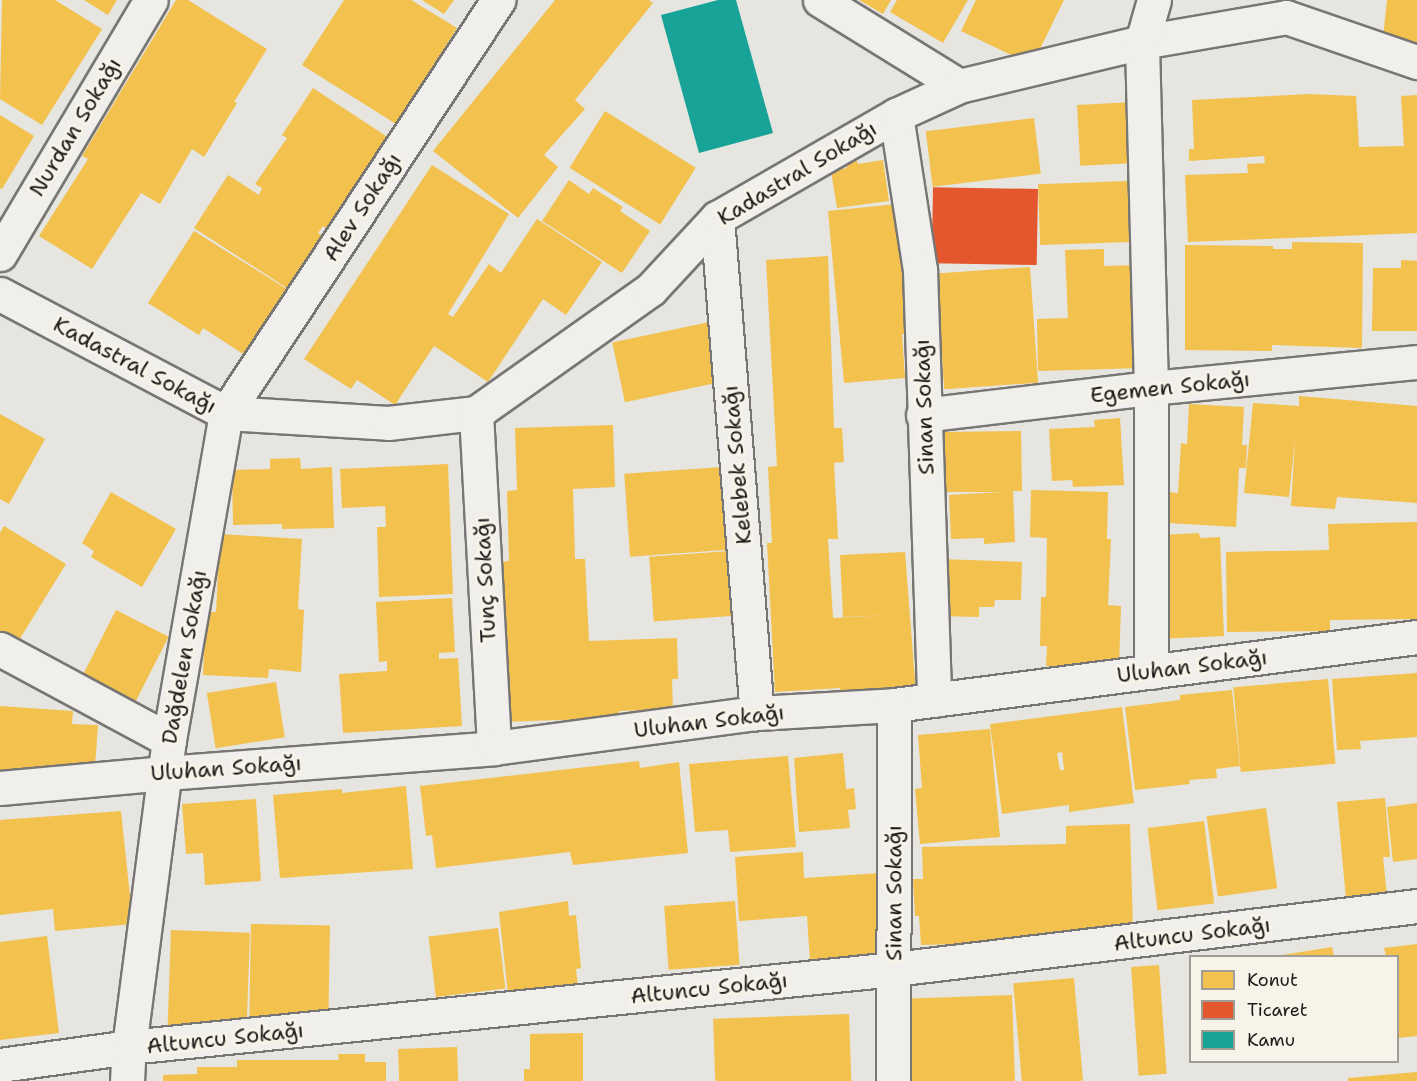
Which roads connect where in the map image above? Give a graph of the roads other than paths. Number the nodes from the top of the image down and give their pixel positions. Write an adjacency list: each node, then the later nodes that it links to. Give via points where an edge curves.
1 (151, 0): 12 (street, Nurdan Sokağı)
2 (498, 0): 17 (street, Alev Sokağı)
3 (820, 0): 9 (street)
4 (1154, 0): 7 (street)
5 (1313, 0): 6 (street)
6 (1286, 17): 7 (street, Kadastral Sokağı); 8 (street, Kadastral Sokağı)
7 (1142, 42): 9 (street, Kadastral Sokağı); 15 (street)
8 (1417, 62)
9 (959, 86): 10 (street, Kadastral Sokağı)
10 (896, 115): 11 (street, Kadastral Sokağı); 18 (street, Sinan Sokağı, via 920,270)
11 (717, 218): 16 (street, Kadastral Sokağı, via 651,289); 24 (street, Kelebek Sokağı)
12 (0, 254)
13 (0, 294): 17 (street, Kadastral Sokağı)
14 (1417, 362): 15 (street, Egemen Sokağı)
15 (1151, 388): 18 (street, Egemen Sokağı); 21 (street)
16 (476, 412): 17 (street, Kadastral Sokağı, via 388,423); 26 (street, Tunç Sokağı)
17 (226, 413): 25 (street, Dağdelen Sokağı)
18 (923, 415): 22 (street, Sinan Sokağı)
19 (1417, 637): 21 (street, Uluhan Sokağı)
20 (0, 650): 25 (street)
21 (1151, 672): 22 (street, Uluhan Sokağı)
22 (934, 700): 23 (street, Uluhan Sokağı)
23 (894, 705): 24 (street, Uluhan Sokağı); 30 (street, Sinan Sokağı)
24 (757, 713): 26 (street, Uluhan Sokağı)
25 (169, 740): 27 (street, Dağdelen Sokağı)
26 (494, 748): 27 (street, Uluhan Sokağı)
27 (165, 773): 28 (street, Uluhan Sokağı); 31 (street, Dağdelen Sokağı)
28 (0, 788)
29 (1417, 906): 30 (street, Altuncu Sokağı)
30 (894, 969): 31 (street, Altuncu Sokağı); 34 (street, Sinan Sokağı)
31 (129, 1047): 32 (street, Altuncu Sokağı); 33 (street, Dağdelen Sokağı)
32 (0, 1065)
33 (127, 1081)
34 (893, 1081)

